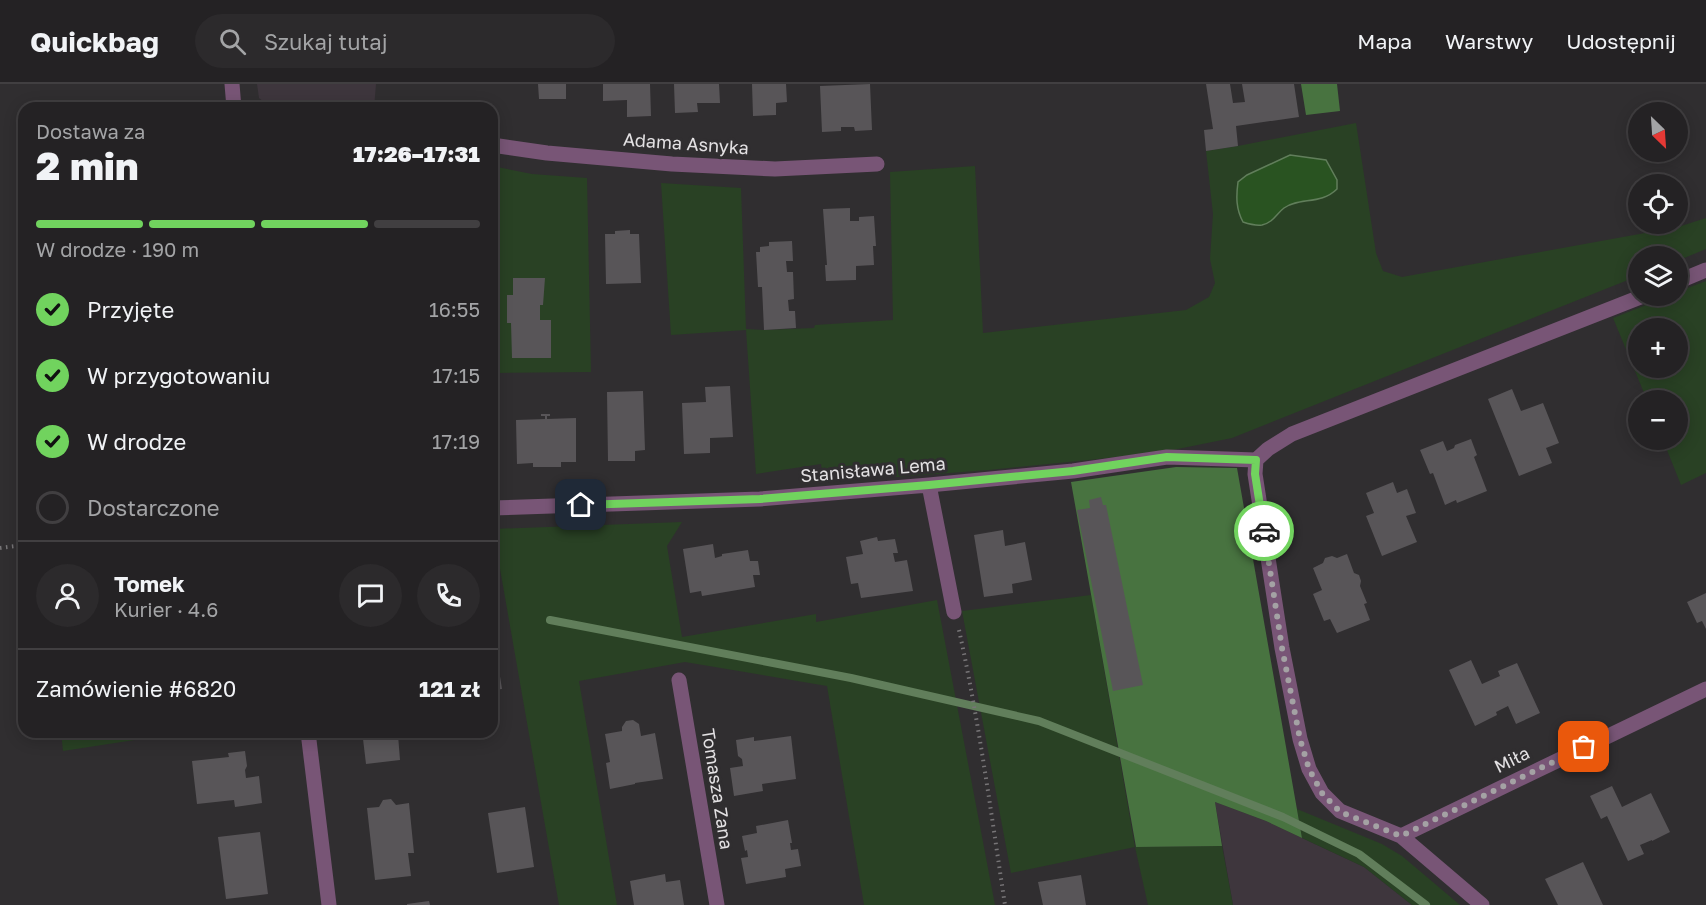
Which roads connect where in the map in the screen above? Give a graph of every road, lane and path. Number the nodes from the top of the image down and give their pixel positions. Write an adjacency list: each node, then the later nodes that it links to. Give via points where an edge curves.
1 (232, 84): 2 (street)
2 (234, 102)
3 (498, 146): 4 (street, Adama Asnyka, via 672,164 775,169)
4 (877, 164)
5 (1706, 270): 6 (street)
6 (1688, 277)
7 (1628, 302): 8 (street, via 1292,434)
8 (1256, 460): 9 (street, Stanisława Lema, via 1167,457); 17 (street, via 1282,648 1309,769 1322,793 1340,812)
9 (929, 485): 10 (street, Stanisława Lema, via 760,499); 13 (street)
10 (498, 507)
11 (18, 546): 12 (path)
12 (0, 548)
13 (954, 612): 20 (path, via 970,680)
14 (679, 680): 19 (street, Tomasza Zana)
15 (1706, 689): 17 (street, Miła)
16 (309, 738): 18 (street)
17 (1401, 836): 21 (street)
18 (329, 905)
19 (717, 905)
20 (1005, 905)
21 (1482, 905)

